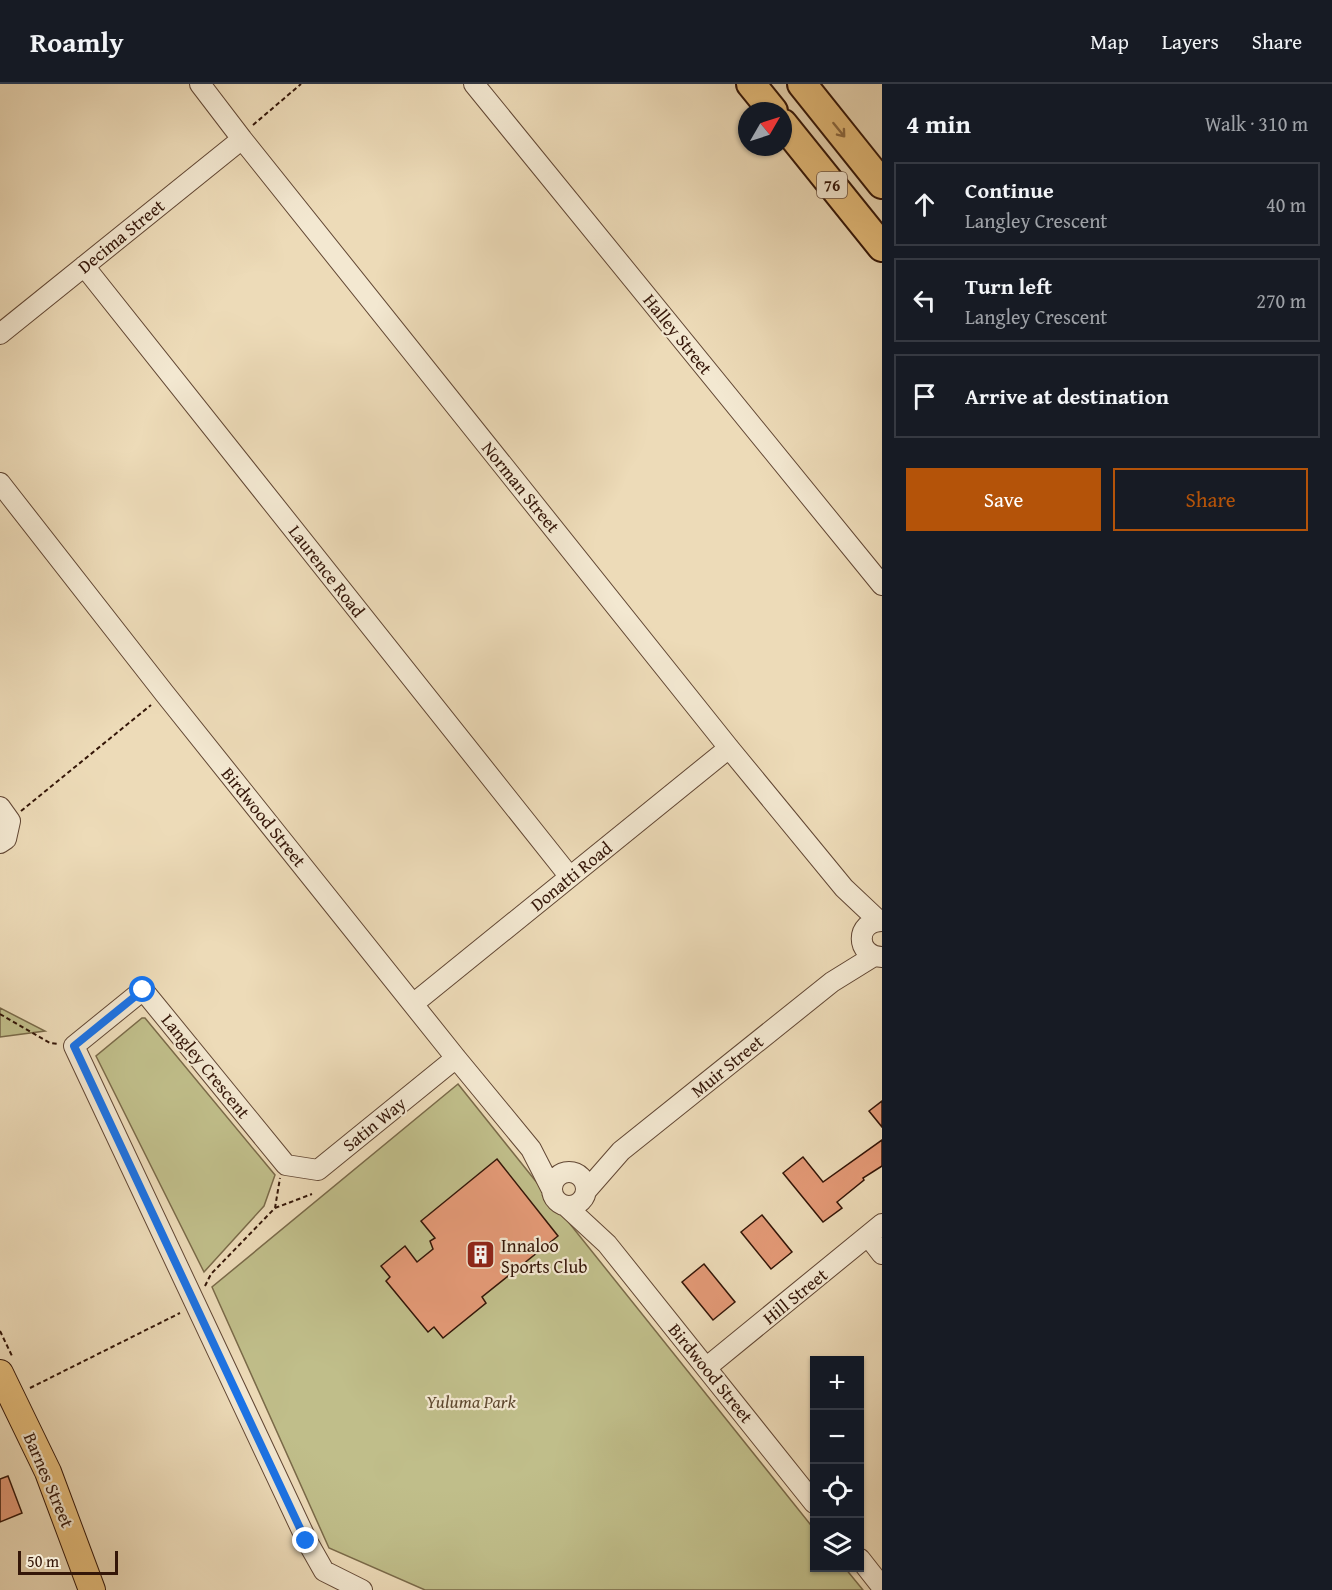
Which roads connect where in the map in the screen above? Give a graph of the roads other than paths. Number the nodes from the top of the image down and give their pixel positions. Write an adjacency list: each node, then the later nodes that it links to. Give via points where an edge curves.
1 (201, 84): 7 (street, Norman Street)
2 (474, 84): 13 (street, Halley Street)
3 (751, 84): 5 (highway)
4 (802, 84): 8 (highway, 76, one-way to 8)
5 (766, 102)
6 (792, 135): 9 (highway, 76)
7 (242, 139): 10 (street, Decima Street); 14 (street, Norman Street)
8 (882, 184)
9 (882, 247)
10 (84, 266): 11 (street, Decima Street); 17 (street, Laurence Road)
11 (0, 334)
12 (0, 483): 21 (street, Birdwood Street)
13 (882, 585)
14 (729, 748): 17 (street, Donatti Road); 18 (street, Norman Street, via 844,888)
15 (5, 814): 16 (street, via 6,838)
16 (0, 843)
17 (570, 877): 21 (street, Donatti Road)
18 (871, 928): 19 (street, Norman Street, via 864,948); 20 (street, Muir Street)
19 (878, 957): 20 (street, Muir Street)
20 (832, 982): 24 (street, Muir Street)
21 (413, 1004): 22 (street, Birdwood Street)
22 (456, 1058): 23 (street, Birdwood Street); 25 (street, Satin Way, via 318,1170)
23 (531, 1149): 26 (street, Birdwood Street); 27 (street, Birdwood Street)
24 (621, 1150): 26 (street, Muir Street); 28 (street, Muir Street)
25 (286, 1165): 41 (street, Langley Crescent, via 143,990 74,1046 306,1541 324,1571)
26 (570, 1173): 27 (street, via 555,1179); 28 (street, via 582,1179)
27 (551, 1188): 29 (street, via 555,1200)
28 (586, 1194): 29 (street, via 580,1203); 31 (street, Birdwood Street)
29 (567, 1207): 31 (street, Birdwood Street)
30 (875, 1230): 32 (street); 33 (street, Hill Street)
31 (607, 1244): 33 (street, Birdwood Street)
32 (882, 1254)
33 (707, 1367): 36 (street, Birdwood Street)
34 (0, 1373): 40 (main road, Barnes Street, via 48,1472)
35 (0, 1400): 39 (main road, Barnes Street, via 35,1474)
36 (810, 1498)
37 (864, 1564): 38 (street)
38 (882, 1587)
39 (80, 1590)
40 (92, 1590)
41 (362, 1590)

